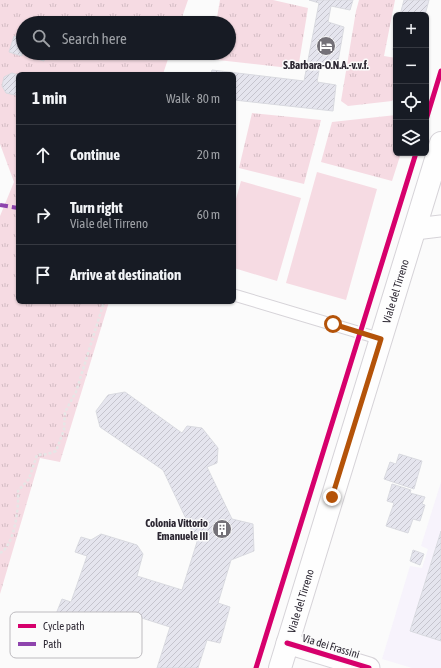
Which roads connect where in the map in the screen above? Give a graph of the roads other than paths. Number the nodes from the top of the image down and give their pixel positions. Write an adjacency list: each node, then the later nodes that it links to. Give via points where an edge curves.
1 (441, 143): 3 (main road, Viale del Tirreno)
2 (441, 226): 3 (street)
3 (415, 229): 5 (main road, Viale del Tirreno)
4 (236, 296): 5 (lane)
5 (381, 339): 6 (main road, Viale del Tirreno)
6 (287, 643): 7 (main road, Viale del Tirreno); 8 (street, Via dei Frassini)
7 (280, 668)
8 (369, 668)

